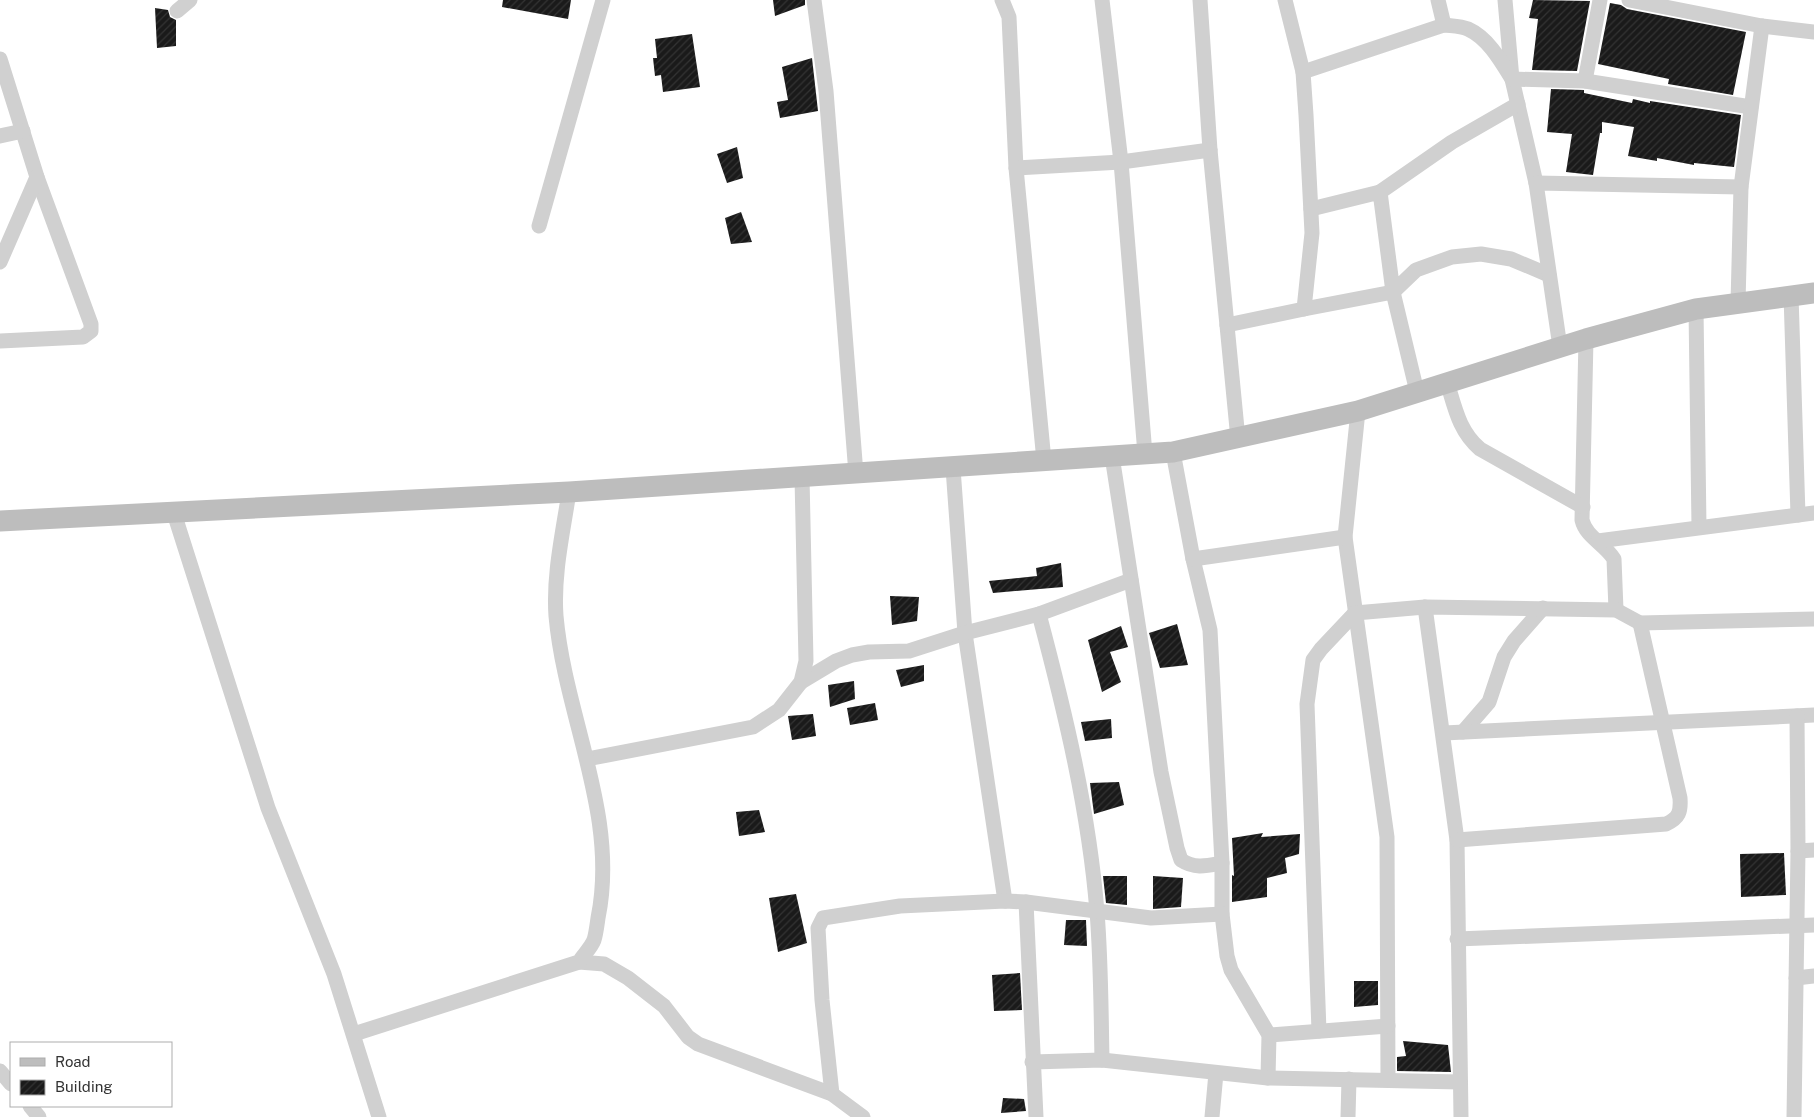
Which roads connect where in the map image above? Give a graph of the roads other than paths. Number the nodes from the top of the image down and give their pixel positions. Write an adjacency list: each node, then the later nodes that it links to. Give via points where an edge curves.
1 (190, 0): 12 (street)
2 (603, 0): 32 (street)
3 (814, 0): 54 (street, via 826,91)
4 (1002, 0): 26 (street, via 1009,17)
5 (1102, 0): 25 (street)
6 (1200, 0): 24 (street)
7 (1285, 0): 17 (street)
8 (1438, 0): 13 (street)
9 (1505, 0): 18 (street)
10 (1600, 0): 19 (street)
11 (1629, 0): 14 (street)
12 (176, 12)
13 (1444, 25): 17 (street); 18 (street, via 1467,29 1482,39)
14 (1762, 26): 15 (street); 21 (street)
15 (1814, 32)
16 (0, 59): 22 (street)
17 (1303, 72): 31 (street)
18 (1512, 79): 19 (street); 20 (street)
19 (1585, 81): 21 (street)
20 (1518, 104): 28 (street); 30 (street, via 1452,142)
21 (1751, 108): 29 (street)
22 (22, 131): 23 (street); 27 (street)
23 (0, 136)
24 (1210, 150): 25 (street); 41 (street)
25 (1121, 162): 26 (street); 50 (street)
26 (1016, 168): 52 (street)
27 (37, 177): 33 (street); 43 (street, via 90,320 91,331 83,337)
28 (1536, 184): 29 (street); 34 (street)
29 (1741, 187): 38 (street)
30 (1380, 192): 31 (street); 35 (street)
31 (1311, 209): 39 (street, via 1312,234)
32 (539, 226)
33 (0, 262)
34 (1549, 275): 35 (street, via 1510,259 1481,254 1452,257 1416,270); 44 (street)
35 (1393, 292): 39 (street); 46 (street)
36 (1814, 293): 37 (street)
37 (1790, 295): 38 (street); 60 (street)
38 (1738, 303): 40 (street)
39 (1304, 309): 41 (street)
40 (1696, 309): 42 (street); 62 (street)
41 (1226, 324): 48 (street)
42 (1586, 339): 44 (street); 57 (street)
43 (0, 341)
44 (1560, 347): 45 (street)
45 (1447, 382): 46 (street); 57 (street, via 1462,429 1469,440)
46 (1417, 392): 47 (street)
47 (1358, 411): 48 (street); 63 (street)
48 (1238, 439): 49 (street)
49 (1173, 452): 50 (street); 65 (street)
50 (1145, 454): 51 (street)
51 (1112, 456): 52 (street); 66 (street)
52 (1044, 461): 53 (street)
53 (953, 468): 54 (street); 74 (street)
54 (856, 474): 55 (street)
55 (802, 477): 56 (street); 75 (street, via 806,661)
56 (569, 492): 58 (street); 81 (street, via 557,576 556,616)
57 (1583, 507): 64 (street, via 1584,529)
58 (173, 510): 61 (street); 100 (street, via 268,808 334,974)
59 (1814, 513): 60 (street)
60 (1798, 515): 62 (street)
61 (0, 521)
62 (1699, 526): 64 (street)
63 (1345, 537): 65 (street); 70 (street)
64 (1598, 541): 69 (street, via 1614,559)
65 (1193, 558): 85 (street, via 1210,630)
66 (1131, 580): 71 (street); 85 (street, via 1161,772 1181,860 1201,867)
67 (1425, 607): 68 (street); 70 (street); 80 (street)
68 (1543, 608): 69 (street); 79 (street, via 1514,641 1504,657 1489,702)
69 (1616, 610): 73 (street)
70 (1355, 613): 98 (street, via 1387,837); 99 (street, via 1313,660 1308,697)
71 (1039, 614): 74 (street); 88 (street, via 1064,709 1084,815)
72 (1814, 619): 73 (street)
73 (1640, 623): 78 (street)
74 (965, 633): 75 (street, via 909,651 852,655); 86 (street)
75 (800, 682): 81 (street, via 779,710 754,727)
76 (1814, 715): 77 (street)
77 (1796, 716): 78 (street); 84 (street)
78 (1664, 722): 79 (street); 82 (street, via 1680,798 1676,819 1666,824)
79 (1463, 732): 80 (street)
80 (1444, 733): 82 (street)
81 (587, 759): 93 (street, via 603,865 602,898)
82 (1457, 840): 92 (street)
83 (1814, 850): 84 (street)
84 (1798, 851): 91 (street)
85 (1222, 863): 89 (street)
86 (1005, 901): 87 (street); 111 (street, via 900,906 820,920 822,1000)
87 (1026, 902): 88 (street); 103 (street)
88 (1097, 912): 89 (street, via 1151,918); 102 (street)
89 (1222, 914): 101 (street, via 1231,970)
90 (1814, 925): 91 (street)
91 (1798, 926): 92 (street); 97 (street)
92 (1457, 939): 109 (street)
93 (594, 941): 94 (street); 95 (street)
94 (578, 962): 95 (street); 100 (street)
95 (604, 964): 111 (street, via 648,992 698,1044)
96 (1814, 976): 97 (street)
97 (1796, 978): 120 (street)
98 (1388, 1026): 99 (street); 108 (street)
99 (1319, 1031): 101 (street)
100 (354, 1034): 114 (street)
101 (1269, 1036): 106 (street)
102 (1102, 1060): 103 (street); 105 (street)
103 (1032, 1062): 116 (street)
104 (0, 1071): 110 (street)
105 (1216, 1073): 106 (street); 117 (street)
106 (1268, 1078): 107 (street)
107 (1349, 1079): 108 (street); 118 (street)
108 (1388, 1080): 109 (street)
109 (1460, 1082): 119 (street)
110 (10, 1083)
111 (832, 1094): 115 (street)
112 (31, 1107): 113 (street)
113 (39, 1117)
114 (379, 1117)
115 (863, 1117)
116 (1036, 1117)
117 (1212, 1117)
118 (1348, 1117)
119 (1461, 1117)
120 (1794, 1117)

